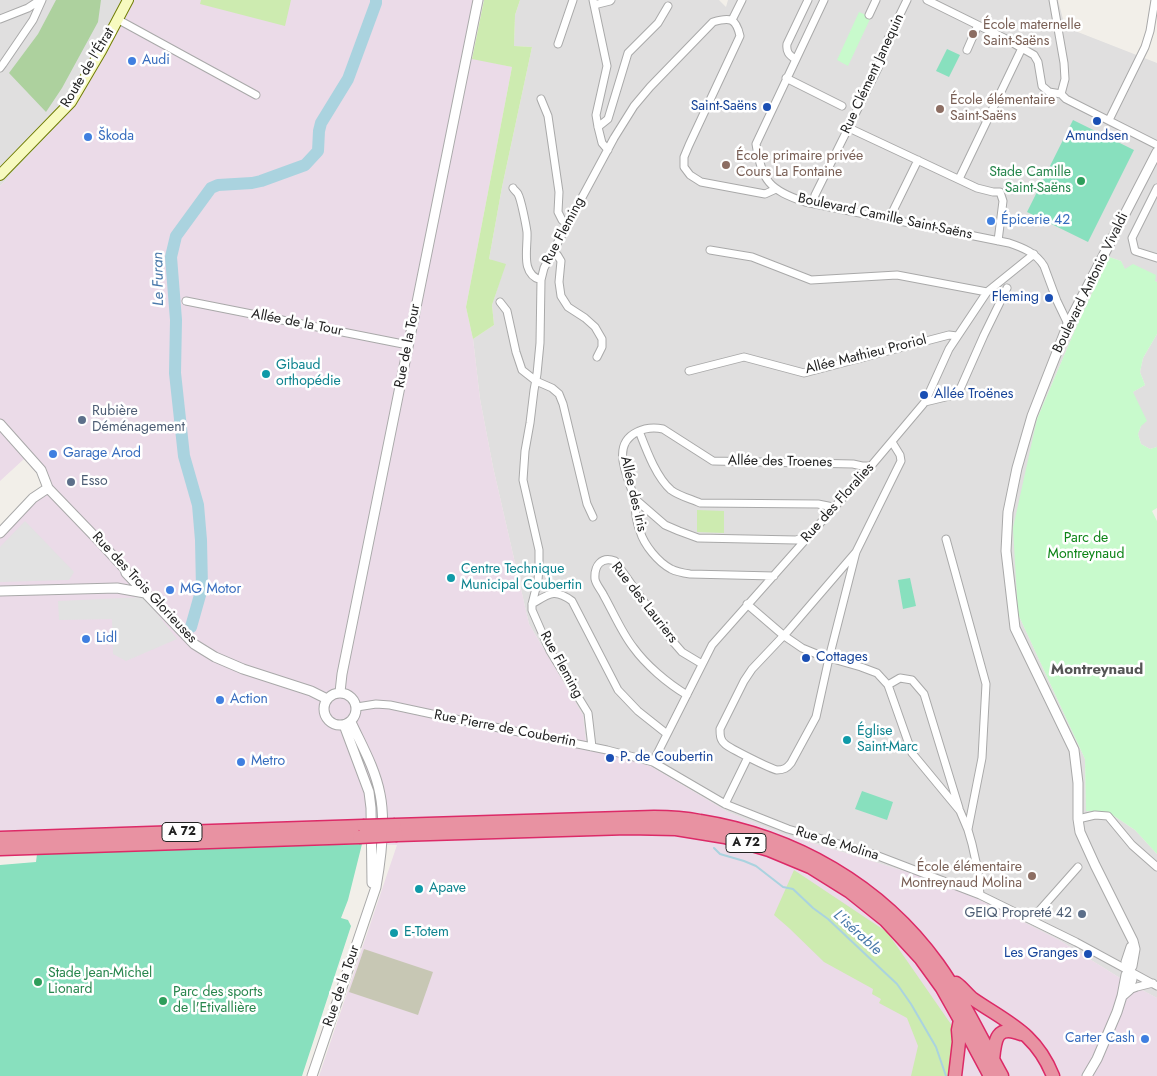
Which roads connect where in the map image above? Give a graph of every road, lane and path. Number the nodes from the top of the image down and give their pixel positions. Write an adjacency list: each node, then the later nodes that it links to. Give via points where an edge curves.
1 (41, 0): 17 (street); 25 (street, via 33,20)
2 (128, 0): 18 (main road, Route de l'Étrat)
3 (478, 0): 58 (street, Rue de la Tour)
4 (574, 0): 21 (street)
5 (610, 0): 14 (street)
6 (742, 0): 19 (street)
7 (808, 0): 24 (street, via 787,44 789,55)
8 (824, 0): 24 (street)
9 (876, 0): 16 (street)
10 (907, 0): 33 (street, Rue Clément Janequin)
11 (926, 0): 20 (street)
12 (1053, 0): 28 (street, via 1064,63 1065,79)
13 (1155, 0): 31 (street, via 1144,47)
14 (594, 3): 32 (street, via 607,66 596,115)
15 (668, 6): 32 (street, via 658,23 628,53 608,119)
16 (869, 16)
17 (0, 19)
18 (117, 19): 27 (street); 38 (main road, Route de l'Étrat, via 71,102)
19 (732, 20): 35 (street, Rue Fleming, via 713,22 650,87 634,106); 42 (street, via 738,26 740,36 689,145 684,167 701,182 765,194)
20 (978, 26): 22 (street); 23 (street)
21 (558, 44)
22 (1022, 48): 28 (street, via 1034,55 1038,62 1042,86 1049,92); 39 (street)
23 (967, 50)
24 (795, 59): 26 (street)
25 (0, 68)
26 (786, 78): 30 (street); 42 (street, via 756,144 759,164)
27 (256, 94)
28 (1061, 94): 31 (street, via 1066,100)
29 (541, 99): 45 (street, via 550,125 559,192 558,212)
30 (842, 106)
31 (1109, 120): 34 (street)
32 (598, 127): 35 (street, via 602,143)
33 (848, 128): 37 (street); 43 (street, Rue Clément Janequin)
34 (1157, 145)
35 (608, 150): 45 (street, Rue Fleming)
36 (1157, 152): 56 (street, Boulevard Antonio Vivaldi)
37 (918, 160): 39 (street); 44 (street)
38 (0, 175)
39 (959, 179): 46 (street, via 977,188 1000,192 1003,201)
40 (513, 188): 51 (street, via 518,195 527,230 530,274)
41 (1157, 188): 50 (street, via 1132,238 1135,251)
42 (776, 189): 43 (street, Boulevard Camille Saint-Saëns)
43 (813, 203): 44 (street, Boulevard Camille Saint-Saëns)
44 (889, 219): 46 (street, Boulevard Camille Saint-Saëns)
45 (567, 224): 47 (street, Rue Fleming)
46 (998, 241): 49 (street, Boulevard Camille Saint-Saëns, via 1022,247)
47 (552, 250): 51 (street, Rue Fleming); 59 (street, via 562,261 561,296 568,307 595,327 602,339)
48 (710, 250): 53 (street, via 752,257 811,280 897,275)
49 (1034, 254): 53 (street, Rue des Floralies); 56 (street, via 1044,266)
50 (1157, 258)
51 (541, 280): 61 (street, Rue Fleming)
52 (1007, 288): 62 (street, via 962,387 954,395)
53 (987, 292): 57 (street, Rue des Floralies)
54 (186, 301): 58 (street, Allée de la Tour)
55 (500, 302): 61 (street, via 507,311 522,370)
56 (1068, 324): 97 (street, Boulevard Antonio Vivaldi, via 1032,416 1017,468 1008,512 1006,551 1015,628 1074,750)
57 (957, 336): 60 (street, Allée Mathieu Proriol, via 950,335 804,373 744,357); 62 (street, Rue des Floralies)
58 (408, 345): 86 (street, Rue de la Tour)
59 (598, 357)
60 (689, 371)
61 (536, 381): 70 (street, via 559,394); 80 (street, Rue Fleming, via 522,480 540,560)
62 (925, 402): 65 (street, Rue des Floralies)
63 (0, 424): 67 (street, Rue des Trois Glorieuses, via 41,470)
64 (639, 431): 66 (street, Allée des Troenes, via 654,427 663,429 713,461); 68 (street, Allée des Iris, via 625,442 622,457); 69 (street, via 661,478 672,490 700,503 818,504)
65 (892, 442): 66 (street, Rue des Floralies); 74 (street, via 901,461)
66 (871, 466): 69 (street, Rue des Floralies)
67 (48, 488): 71 (street, via 33,498); 75 (street, Rue des Trois Glorieuses)
68 (635, 499): 72 (street, via 666,525 698,538 796,540); 76 (street, Allée des Iris, via 640,534 649,548 670,568 690,574)
69 (833, 507): 72 (street, Rue des Floralies)
70 (593, 517)
71 (0, 533)
72 (807, 537): 76 (street, Rue des Floralies)
73 (946, 539): 99 (street, via 986,684 982,758)
74 (856, 552): 82 (street); 83 (street)
75 (126, 573): 77 (street); 79 (street, Rue des Trois Glorieuses)
76 (774, 576): 81 (street, Rue des Floralies)
77 (117, 588): 78 (street); 79 (street)
78 (0, 591)
79 (146, 593): 88 (street, Rue des Trois Glorieuses, via 194,644 215,657)
80 (532, 604): 91 (street, via 555,593 572,601 618,690); 92 (street, Rue Fleming, via 550,651 588,713)
81 (747, 604): 82 (street); 84 (street, Rue des Floralies, via 712,645)
82 (783, 635): 83 (street, via 802,648); 93 (street, via 752,669 720,729 725,744)
83 (829, 658): 85 (street, via 877,673); 93 (street, via 816,717 788,767 775,770)
84 (702, 664): 87 (street, Rue des Floralies); 87 (street, Rue des Lauriers, via 682,652 669,637 615,561 602,560 596,567 595,580 632,647 656,672)
85 (888, 685): 96 (street, via 912,753); 96 (street, via 900,678 912,680 924,694)
86 (340, 692): 88 (street); 89 (street, via 349,695)
87 (686, 695): 91 (street, Rue des Floralies)
88 (327, 699): 90 (street, via 325,716 332,724)
89 (357, 707): 90 (street, via 355,717); 92 (street, Rue Pierre de Coubertin, via 390,705)
90 (348, 723): 115 (street, Rue de la Tour, via 369,792 372,895)
91 (667, 734): 94 (street, Rue des Floralies)
92 (592, 747): 94 (street, Rue Pierre de Coubertin)
93 (748, 757): 95 (street)
94 (653, 762): 95 (street, Rue de Molina)
95 (725, 804): 105 (street, Rue de Molina, via 788,829 873,854)
96 (960, 811): 99 (street)
97 (1078, 819): 104 (street, via 1108,816 1132,845); 107 (street, Boulevard Antonio Vivaldi, via 1083,840 1133,941 1126,962)
98 (396, 830): 100 (highway, A 72, bridge); 108 (highway, A 72, via 654,817 698,820 749,832 808,854 858,885 906,927); 111 (highway, A 72, via 676,829 725,837 769,850 810,867 850,892 885,920 921,959)
99 (968, 830): 105 (street)
100 (361, 831): 101 (highway, A 72); 102 (highway, A 72)
101 (0, 838)
102 (0, 849)
103 (1078, 867): 106 (street)
104 (1157, 867)
105 (980, 895): 106 (street, Rue de Molina)
106 (1031, 920): 107 (street, Rue de Molina)
107 (1128, 971): 109 (street, Rue de Molina); 110 (street, Boulevard Antonio Vivaldi)
108 (949, 980): 112 (highway); 113 (highway, A 72)
109 (1155, 985): 110 (street, via 1137,987)
110 (1126, 993): 119 (street, Boulevard Antonio Vivaldi)
111 (960, 1020): 116 (highway); 117 (highway, A 72)
112 (1027, 1036): 113 (highway, via 1008,1030 1003,1032 995,1041); 114 (highway)
113 (993, 1060): 118 (highway, A 72)
114 (1054, 1075)
115 (312, 1076)
116 (955, 1076)
117 (990, 1076)
118 (1002, 1076)
119 (1087, 1076)

